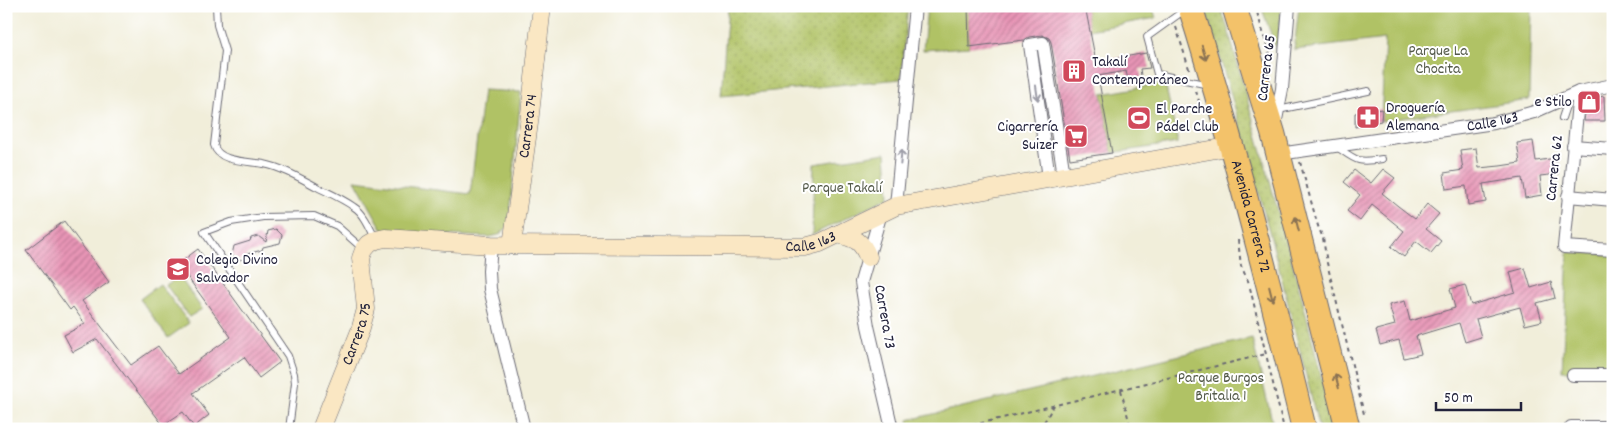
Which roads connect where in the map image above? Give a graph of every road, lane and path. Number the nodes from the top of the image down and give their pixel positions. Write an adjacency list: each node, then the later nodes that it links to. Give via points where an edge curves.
1 (216, 6): 30 (lane, via 216,25 224,51 215,151 233,160 266,164 289,172 356,208)
2 (542, 6): 32 (street, Carrera 74)
3 (916, 6): 27 (street, Carrera 73, one-way to 3)
4 (1234, 6): 19 (highway)
5 (1255, 6): 8 (path)
6 (1290, 6): 13 (street, Carrera 65, via 1286,88)
7 (1184, 10): 9 (highway, Avenida Carrera 72, one-way to 9); 9 (path); 9 (lane, via 1146,37 1157,74)
8 (1272, 64)
9 (1204, 84): 14 (path); 18 (highway, Avenida Carrera 72)
10 (1613, 85): 12 (street, Calle 163)
11 (1368, 91): 13 (lane)
12 (1574, 94): 15 (lane); 20 (street, Calle 163, via 1534,112 1494,123); 21 (street, Carrera 62)
13 (1278, 110): 19 (street, Carrera 65)
14 (1204, 115)
15 (1562, 118)
16 (1058, 140): 17 (street); 17 (street, one-way to 17, via 1042,43 1030,45); 24 (street)
17 (1044, 143): 24 (street)
18 (1232, 146): 24 (street, Calle 163); 53 (highway, Avenida Carrera 72, one-way to 53)
19 (1283, 146): 20 (street, Calle 163); 54 (highway, one-way to 19); 55 (path, via 1323,238)
20 (1335, 146): 23 (lane, via 1363,162)
21 (1573, 146): 22 (street); 25 (street, Carrera 62)
22 (1613, 149)
23 (1382, 159)
24 (1057, 177): 27 (street, Calle 163)
25 (1568, 196): 26 (street); 33 (street, Carrera 62, via 1563,247)
26 (1613, 200)
27 (889, 209): 29 (street, Calle 163); 34 (street, Carrera 73)
28 (1235, 232): 35 (path, via 1240,266 1248,281)
29 (838, 234): 32 (street, Calle 163, via 820,243 792,248); 34 (street, via 858,240)
30 (370, 245): 31 (street, Calle 163, via 385,238); 41 (lane, via 314,216 263,217 231,222 204,232 288,356 295,383); 45 (street, Carrera 75, via 361,258 366,309)
31 (491, 245): 32 (street, Calle 163); 46 (street, via 490,289)
32 (512, 245)
33 (1613, 250)
34 (868, 257): 47 (street, Carrera 73, via 861,282)
35 (1266, 354): 38 (path); 52 (path)
36 (1573, 375): 37 (street)
37 (1613, 375)
38 (1121, 389): 39 (path); 51 (path)
39 (1054, 405): 40 (path); 50 (path)
40 (974, 425): 48 (path); 49 (path)
41 (290, 426): 44 (lane)
42 (1571, 427): 43 (street)
43 (1613, 427)
44 (283, 429)
45 (321, 429)
46 (524, 429)
47 (892, 429)
48 (957, 429)
49 (975, 429)
50 (1040, 429)
51 (1131, 429)
52 (1284, 429)
53 (1304, 429)
54 (1348, 429)
55 (1367, 429)

